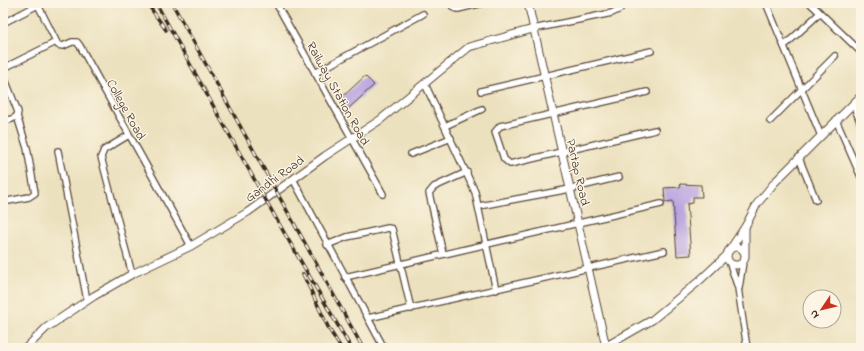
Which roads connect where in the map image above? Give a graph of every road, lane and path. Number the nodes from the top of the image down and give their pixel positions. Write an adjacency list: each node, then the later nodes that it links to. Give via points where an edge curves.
1 (277, 3): 19 (street, Railway Station Road)
2 (450, 3): 3 (street, via 458,9)
3 (483, 3)
4 (528, 3): 12 (street, Partap Road)
5 (622, 3): 12 (street, via 620,9 612,13)
6 (766, 3): 14 (street)
7 (810, 3): 9 (street)
8 (37, 4): 11 (street); 13 (street)
9 (820, 13): 14 (street); 16 (street)
10 (423, 14): 19 (street)
11 (3, 23)
12 (533, 28): 21 (street, Partap Road); 22 (street, Gandhi Road, via 469,47)
13 (56, 42): 18 (street); 37 (street, College Road, via 60,47 77,42)
14 (784, 46): 23 (street)
15 (651, 51): 21 (street)
16 (861, 52)
17 (835, 56): 23 (street)
18 (3, 70)
19 (315, 73): 39 (street, Railway Station Road)
20 (3, 74): 30 (street)
21 (544, 76): 24 (street); 29 (street, Partap Road)
22 (426, 84): 35 (street); 39 (street, Gandhi Road, via 380,120)
23 (802, 89): 33 (street); 38 (street)
24 (481, 91)
25 (647, 92): 29 (street)
26 (861, 96): 27 (street)
27 (853, 104): 31 (street); 34 (street)
28 (482, 109): 35 (street)
29 (553, 113): 42 (street, Partap Road); 42 (street, via 500,126 496,129 496,134 504,159 510,164)
30 (17, 116): 32 (street); 52 (street, via 35,193 29,197)
31 (836, 120): 38 (street); 47 (street)
32 (3, 121)
33 (770, 121)
34 (861, 124)
35 (445, 126): 40 (street)
36 (655, 130): 42 (street)
37 (129, 135): 59 (street, College Road); 68 (street, via 104,150 100,157)
38 (821, 136): 44 (street)
39 (351, 138): 48 (street, Gandhi Road); 50 (street, Railway Station Road)
40 (451, 138): 43 (street); 45 (street)
41 (58, 151): 72 (street)
42 (562, 152): 49 (street, Partap Road)
43 (411, 154)
44 (799, 158): 51 (street); 56 (street, via 757,204)
45 (467, 172): 54 (street); 63 (street, via 434,187 429,193)
46 (619, 177): 49 (street)
47 (861, 177)
48 (293, 179): 58 (street); 59 (street, Gandhi Road, via 248,212)
49 (570, 189): 54 (street); 55 (street, Partap Road)
50 (383, 194)
51 (816, 200)
52 (3, 202)
53 (660, 204): 55 (street)
54 (479, 206): 57 (street)
55 (579, 223): 57 (street); 67 (street, Partap Road)
56 (745, 227): 61 (street); 62 (street)
57 (486, 244): 63 (street); 71 (street)
58 (327, 245): 65 (street, via 352,235 390,228 393,231); 69 (street)
59 (191, 246): 68 (street, Gandhi Road)
60 (664, 251): 67 (street)
61 (728, 253): 62 (street, via 737,247); 66 (street); 75 (street, via 652,320)
62 (745, 253): 64 (street)
63 (443, 254): 65 (street)
64 (743, 262): 66 (street, via 735,266); 70 (street)
65 (400, 264): 69 (street); 73 (street)
66 (730, 264): 70 (street)
67 (588, 267): 71 (street); 75 (street, Partap Road)
68 (132, 274): 72 (street, Gandhi Road)
69 (345, 277): 74 (street)
70 (738, 288): 78 (street)
71 (496, 290): 73 (street)
72 (87, 300): 76 (street, Gandhi Road, via 46,328)
73 (411, 309): 74 (street)
74 (368, 318): 77 (street)
75 (605, 347)
76 (26, 348)
77 (384, 348)
78 (747, 348)

